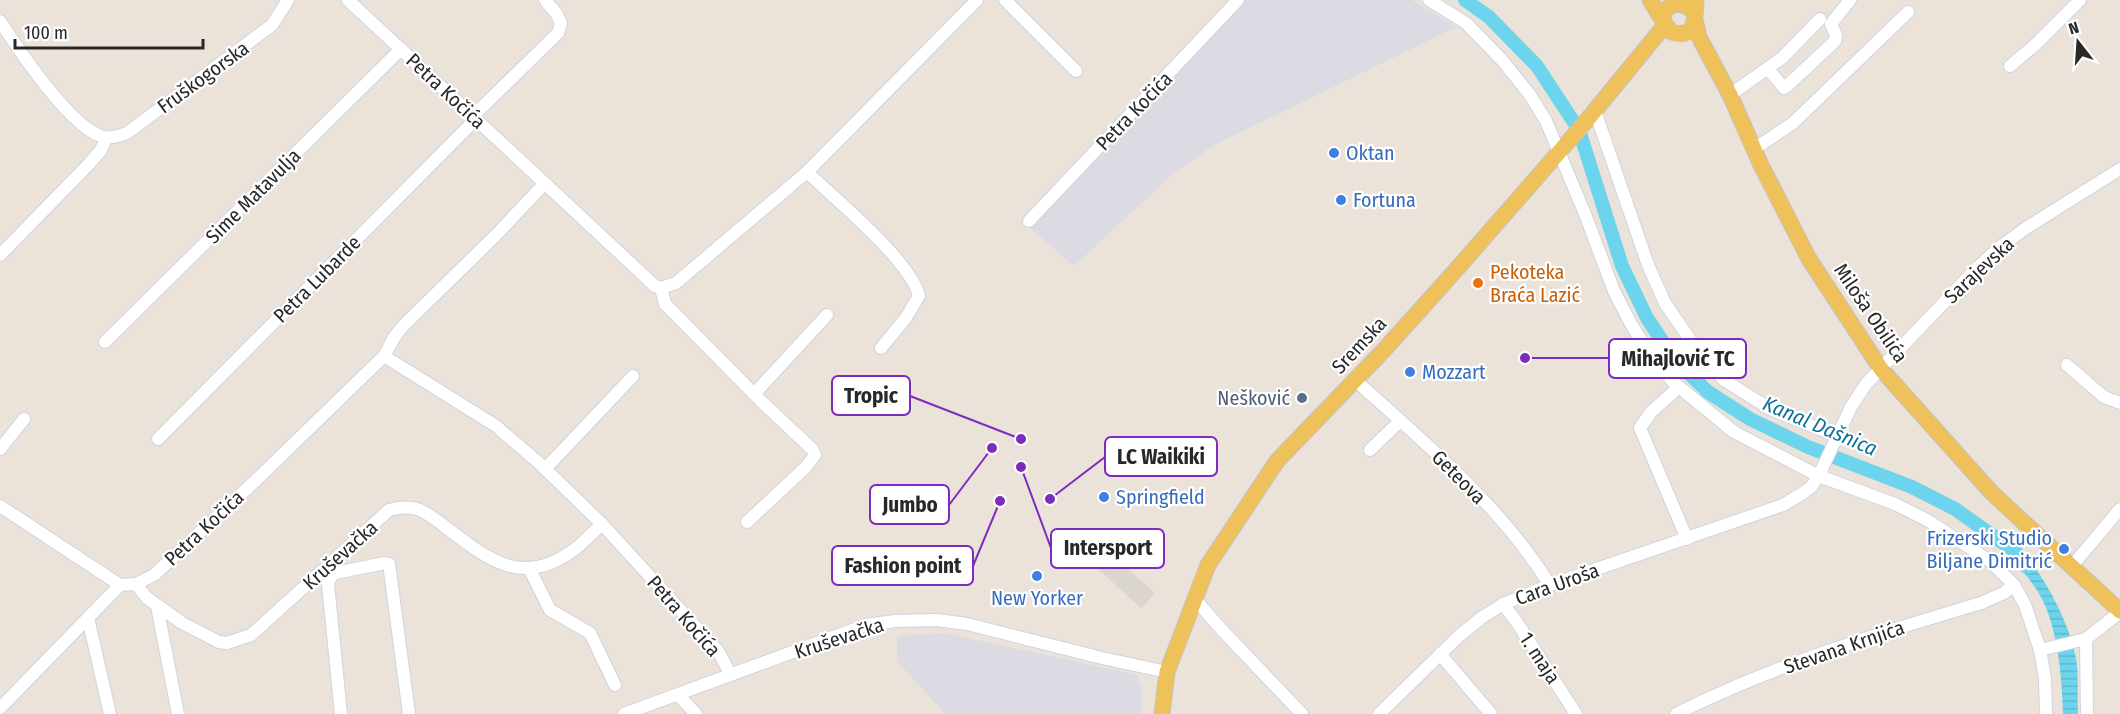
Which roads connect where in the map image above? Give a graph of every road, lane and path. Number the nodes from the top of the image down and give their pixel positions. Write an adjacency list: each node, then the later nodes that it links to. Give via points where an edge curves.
1 (288, 0): 24 (street, Fruškogorska, via 272,25 127,133)
2 (348, 0): 17 (street, Petra Kočića)
3 (545, 0): 23 (street, Petra Lubarde, via 561,23 558,33)
4 (977, 0): 28 (street)
5 (1005, 0): 20 (street)
6 (1238, 0): 30 (street, Petra Kočića)
7 (1429, 0): 26 (street, via 1466,23 1502,60 1530,95)
8 (1650, 0): 15 (main road)
9 (1850, 0): 19 (street, via 1831,24 1835,41 1788,85 1780,85)
10 (2079, 0): 18 (street)
11 (1683, 6): 15 (main road, via 1664,11); 15 (main road, via 1691,29); 16 (main road, Miloša Obilića)
12 (1908, 12): 25 (street, via 1793,123)
13 (1820, 19): 19 (street)
14 (0, 21): 24 (street, via 32,69 74,117)
15 (1671, 28): 16 (main road); 22 (main road, Sremska, via 1652,41)
16 (1699, 37): 21 (main road, Miloša Obilića)
17 (401, 50): 23 (street, Petra Kočića); 34 (street, Sime Matavulja)
18 (2010, 66)
19 (1768, 69): 21 (street)
20 (1077, 71)
21 (1730, 95): 25 (main road, Miloša Obilića)
22 (1591, 115): 26 (main road, Sremska); 46 (street, via 1665,303 1695,347 1724,380 1770,410)
23 (474, 117): 29 (street, Petra Kočića); 47 (street, Petra Lubarde)
24 (106, 138): 31 (street, via 88,165)
25 (1754, 149): 38 (main road, Miloša Obilića, via 1809,259)
26 (1559, 151): 40 (main road, Sremska); 41 (street, via 1630,324)
27 (2120, 169): 38 (street, Sarajevska, via 2000,246)
28 (807, 172): 32 (street, via 676,283); 35 (street, via 895,257 917,285 919,296)
29 (545, 183): 32 (street, Petra Kočića); 36 (street, Petra Kočića, via 404,325)
30 (1029, 220)
31 (0, 255)
32 (661, 288): 42 (street, Petra Kočića, via 665,304)
33 (827, 315): 42 (street)
34 (105, 342)
35 (881, 348)
36 (384, 356): 50 (street, Petra Kočića, via 496,426); 59 (street, Petra Kočića, via 154,575)
37 (2067, 365): 43 (street, via 2104,397)
38 (1881, 369): 46 (street, Cara Uroša, via 1851,407); 57 (main road, Miloša Obilića, via 1992,493)
39 (633, 376): 50 (street)
40 (1355, 380): 45 (street, Geteova); 63 (main road, Sremska, via 1277,461 1208,565)
41 (1679, 387): 51 (street, via 1734,432); 56 (street, via 1651,412 1640,428)
42 (754, 394): 54 (street, Petra Kočića, via 814,455)
43 (2120, 403)
44 (24, 419): 48 (street)
45 (1400, 421): 49 (street); 61 (street, Geteova, via 1495,514 1531,554)
46 (1837, 437): 51 (street, Cara Uroša)
47 (158, 439)
48 (0, 449)
49 (1370, 450)
50 (545, 469): 55 (street, Petra Kočića)
51 (1820, 473): 56 (street, Cara Uroša, via 1803,493 1783,505); 62 (street, via 1927,520 1990,561)
52 (0, 506): 60 (street)
53 (2120, 509): 57 (street)
54 (747, 522)
55 (602, 524): 58 (street, via 574,549 552,563); 72 (street, Petra Kočića, via 718,651)
56 (1687, 538): 61 (street, Cara Uroša)
57 (2072, 566): 66 (main road, Miloša Obilića)
58 (530, 570): 65 (street, Kruševačka, via 509,567 489,558 424,510 405,506 389,510 251,635 238,641 219,642); 73 (street, via 550,610 590,633)
59 (136, 584): 60 (street, Petra Kočića); 65 (street, Kruševačka)
60 (120, 585): 67 (street)
61 (1550, 585): 64 (street, Cara Uroša)
62 (2014, 585): 69 (street); 89 (street, Stevana Krnjića, via 1981,603 1801,659)
63 (1194, 598): 71 (main road, Sremska); 84 (street)
64 (1503, 604): 70 (street, Cara Uroša); 88 (street, 1. maja)
65 (157, 606): 78 (street)
66 (2120, 611): 68 (street)
67 (88, 618): 76 (street); 77 (street)
68 (2082, 640): 69 (street); 91 (street)
69 (2044, 650): 90 (street)
70 (1440, 654): 75 (street, Cara Uroša); 87 (street)
71 (1167, 672): 72 (street, Kruševačka, via 937,620 866,626); 83 (main road, Sremska)
72 (731, 675): 74 (street, Kruševačka)
73 (615, 685)
74 (678, 695): 81 (street, Kruševačka); 82 (street)
75 (1389, 704): 85 (street, Cara Uroša); 86 (street)
76 (0, 708)
77 (110, 714)
78 (178, 714)
79 (341, 714): 80 (street, via 328,584 335,573 380,563 389,564)
80 (409, 714)
81 (624, 714)
82 (696, 714)
83 (1162, 714)
84 (1302, 714)
85 (1379, 714)
86 (1398, 714)
87 (1491, 714)
88 (1576, 714)
89 (1676, 714)
90 (2046, 714)
91 (2087, 714)

